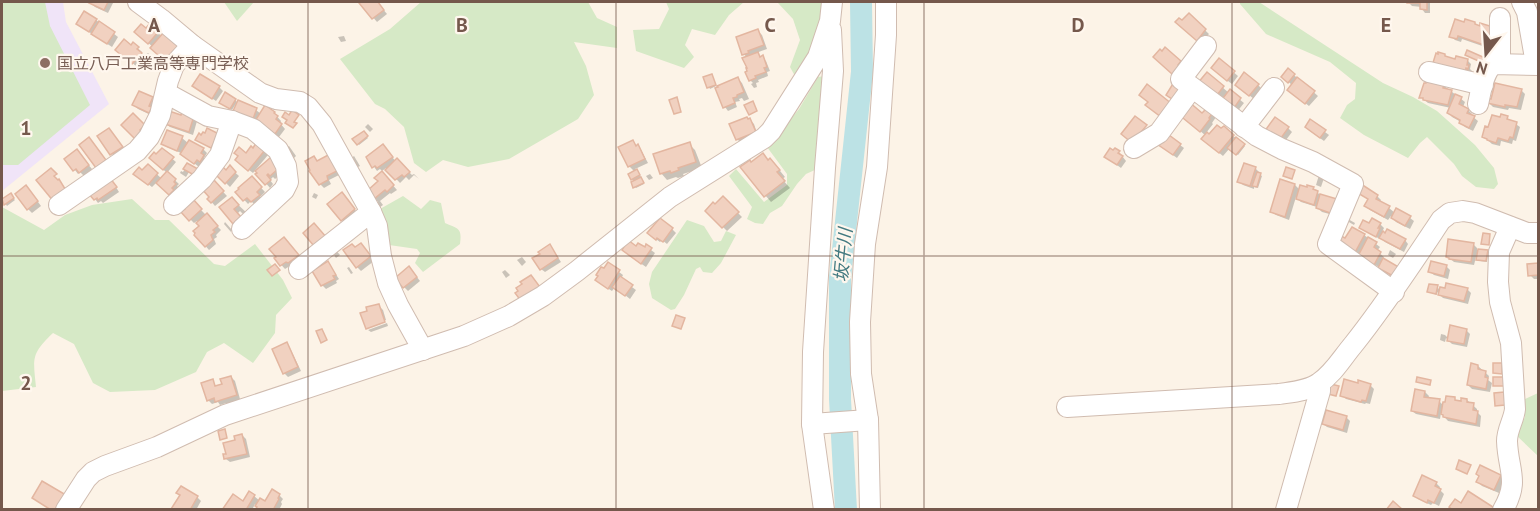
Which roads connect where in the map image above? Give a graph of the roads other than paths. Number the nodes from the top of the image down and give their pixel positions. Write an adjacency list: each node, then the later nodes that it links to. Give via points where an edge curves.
1 (138, 2): 6 (street)
2 (886, 2): 28 (street, via 877,167 865,244 860,322)
3 (1521, 2): 9 (street, via 1527,12)
4 (831, 11): 25 (street, via 818,57 764,138 670,197 543,296 510,316); 29 (street, via 833,71 815,329)
5 (1500, 18): 8 (street)
6 (192, 45): 13 (street, via 174,65); 19 (street, via 260,93 308,107 322,124)
7 (1206, 46): 11 (street, via 1181,79)
8 (1500, 63): 9 (street); 10 (street, via 1489,67 1480,94)
9 (1537, 65)
10 (1429, 72)
11 (1192, 88): 15 (street); 16 (street, via 1159,133)
12 (1274, 88): 15 (street)
13 (166, 93): 14 (street, via 208,116); 17 (street, via 160,116 137,151)
14 (232, 121): 18 (street, via 220,155 202,179); 21 (street, via 253,129 278,150 288,182)
15 (1244, 127): 24 (street, via 1353,184 1328,244)
16 (1134, 148)
17 (59, 205)
18 (174, 205)
19 (371, 212): 23 (street); 25 (street, via 388,283)
20 (1510, 227): 22 (street); 24 (street, via 1476,213 1450,213); 34 (street, via 1499,252 1498,266 1500,302 1511,343 1515,409 1507,439 1512,488)
21 (242, 229)
22 (1539, 233)
23 (299, 269)
24 (1394, 292): 26 (street)
25 (423, 350): 30 (street, via 225,415 105,466 86,479)
26 (1320, 383): 27 (street, via 1279,394); 33 (street)
27 (1067, 407)
28 (863, 421): 29 (street); 32 (street)
29 (818, 424): 31 (street)
30 (66, 510)
31 (824, 510)
32 (870, 510)
33 (1286, 510)
34 (1503, 510)

